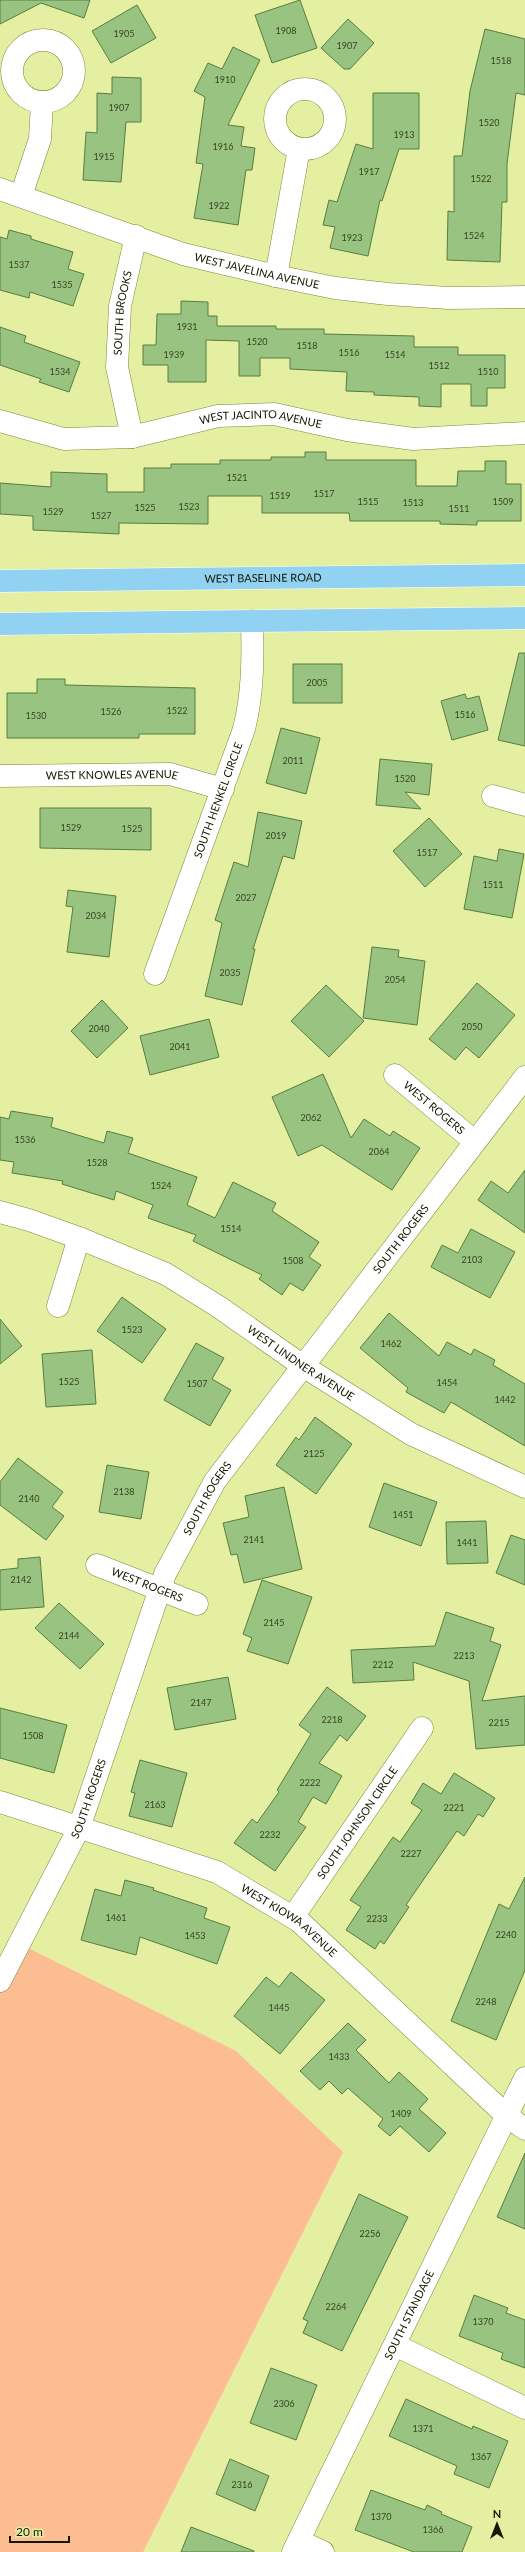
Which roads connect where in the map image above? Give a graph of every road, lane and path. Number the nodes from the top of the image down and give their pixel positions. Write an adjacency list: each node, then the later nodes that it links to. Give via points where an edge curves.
1 (42, 102): 4 (street, via 40,139)
2 (299, 149): 6 (street)
3 (0, 189): 4 (street, WEST JAVELINA AVENUE)
4 (22, 196): 5 (street, WEST JAVELINA AVENUE)
5 (136, 236): 6 (street, WEST JAVELINA AVENUE, via 184,254); 10 (street, SOUTH BROOKS, via 120,306 118,367)
6 (276, 276): 7 (street, WEST JAVELINA AVENUE, via 335,288 388,294 448,298)
7 (525, 297)
8 (0, 421): 10 (street, WEST JACINTO AVENUE, via 64,439)
9 (525, 433): 10 (street, WEST JACINTO AVENUE, via 412,439 347,430 274,414 218,416)
10 (132, 437)
11 (525, 575): 12 (main road, WEST BASELINE ROAD)
12 (0, 581)
13 (525, 618): 14 (main road)
14 (252, 621): 15 (main road); 17 (street, SOUTH HENKEL CIRCLE, via 253,674 250,704)
15 (0, 624)
16 (0, 776): 17 (street, WEST KNOWLES AVENUE, via 170,774)
17 (223, 789): 20 (street, SOUTH HENKEL CIRCLE)
18 (493, 796): 19 (street)
19 (525, 805)
20 (155, 974)
21 (395, 1075): 23 (street, WEST ROGERS)
22 (525, 1077): 23 (street, SOUTH ROGERS)
23 (474, 1141): 27 (street, SOUTH ROGERS)
24 (0, 1212): 25 (street, WEST LINDNER AVENUE)
25 (79, 1238): 26 (street); 27 (street, WEST LINDNER AVENUE, via 166,1274 219,1307)
26 (58, 1306)
27 (303, 1366): 28 (street, WEST LINDNER AVENUE, via 411,1434); 30 (street, SOUTH ROGERS, via 215,1481)
28 (525, 1487)
29 (97, 1565): 30 (street, WEST ROGERS)
30 (161, 1588): 31 (street, WEST ROGERS); 34 (street, SOUTH ROGERS)
31 (197, 1604)
32 (422, 1728): 35 (street, SOUTH JOHNSON CIRCLE)
33 (0, 1802): 34 (street, WEST KIOWA AVENUE)
34 (79, 1828): 35 (street, WEST KIOWA AVENUE, via 217,1872); 36 (street, SOUTH ROGERS)
35 (293, 1917): 38 (street, WEST KIOWA AVENUE)
36 (0, 1981)
37 (525, 2078): 38 (street, SOUTH STANDAGE)
38 (507, 2116): 39 (street, WEST KIOWA AVENUE); 40 (street, SOUTH STANDAGE)
39 (525, 2129)
40 (395, 2345): 41 (street); 42 (street, SOUTH STANDAGE)
41 (525, 2408)
42 (296, 2546): 43 (street)
43 (323, 2552)

